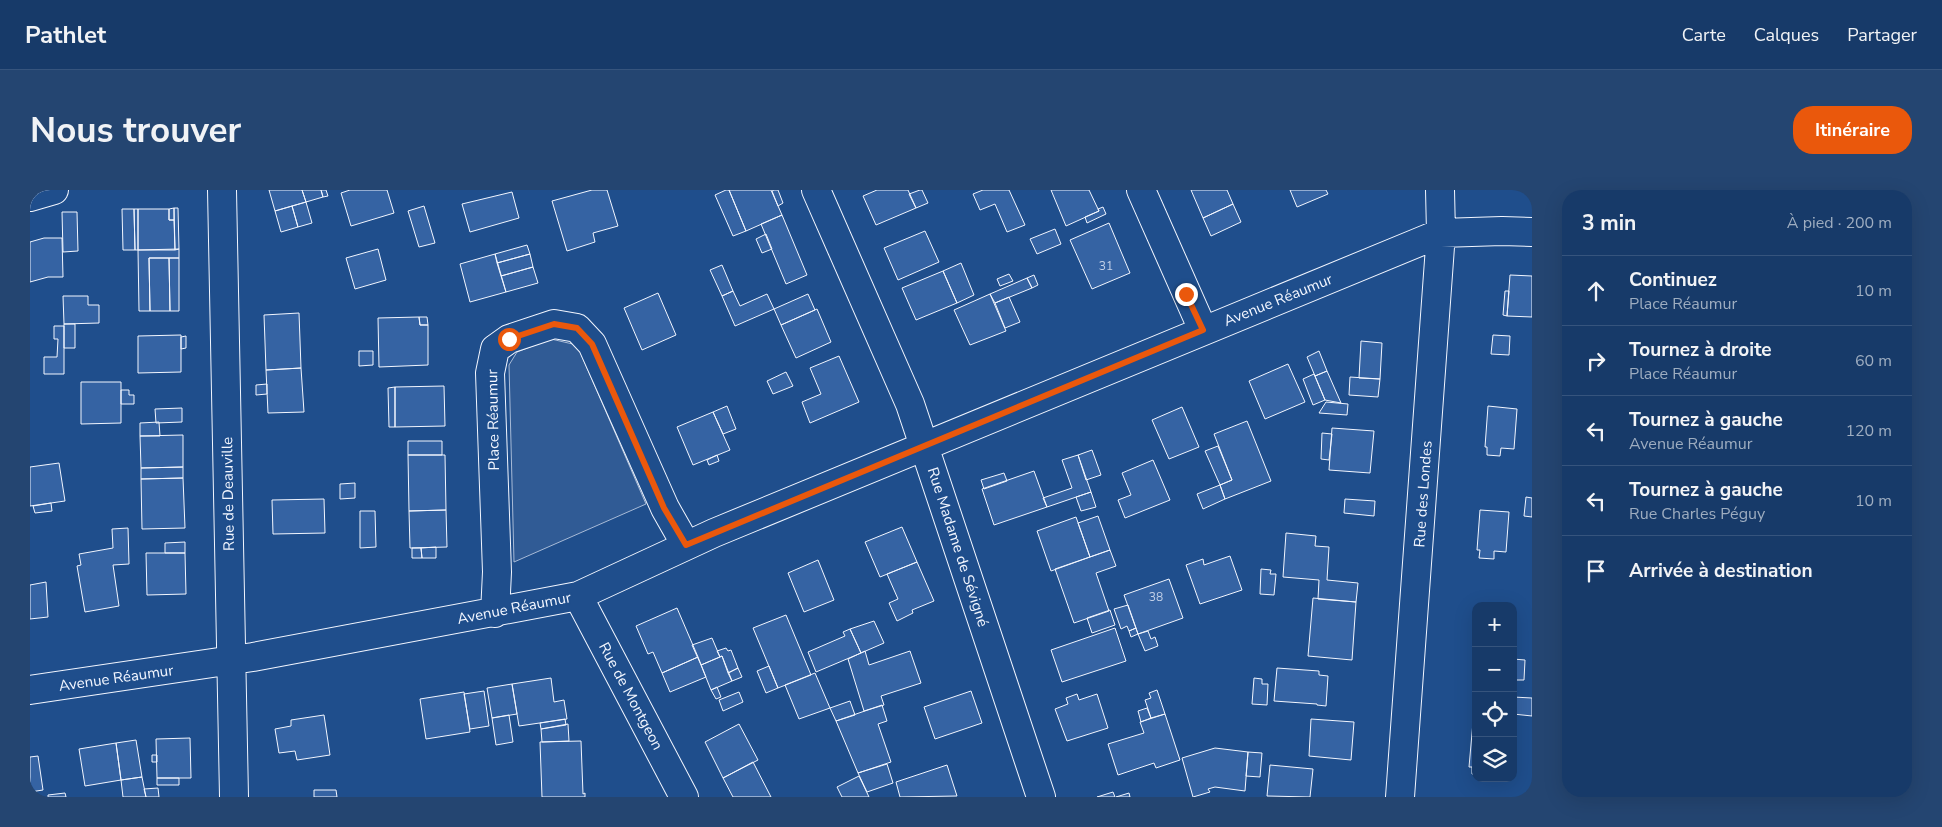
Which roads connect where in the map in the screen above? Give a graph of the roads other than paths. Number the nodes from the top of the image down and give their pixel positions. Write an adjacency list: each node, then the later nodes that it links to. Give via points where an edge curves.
1 (54, 190): 6 (street)
2 (222, 190): 14 (street, Rue de Deauville)
3 (816, 190): 10 (street, Rue Madame de Sévigné, via 910,404)
4 (1141, 190): 9 (street)
5 (1440, 190): 8 (street, Rue des Londes)
6 (30, 197)
7 (1532, 232): 8 (street)
8 (1441, 233): 9 (street, Avenue Réaumur); 19 (street, Rue des Londes)
9 (1203, 330): 10 (street, Avenue Réaumur)
10 (924, 445): 11 (street, Avenue Réaumur); 18 (street, Rue Madame de Sévigné)
11 (686, 545): 12 (street, Avenue Réaumur); 13 (street, Place Réaumur, via 664,508 592,344 577,328 554,324 509,339 495,349 490,373 498,572)
12 (578, 596): 13 (street, Avenue Réaumur); 17 (street, Rue de Montgeon)
13 (495, 613): 14 (street, Avenue Réaumur)
14 (231, 660): 15 (street, Avenue Réaumur); 16 (street, Rue de Deauville)
15 (30, 690)
16 (234, 797)
17 (684, 797)
18 (1041, 797)
19 (1400, 797)

